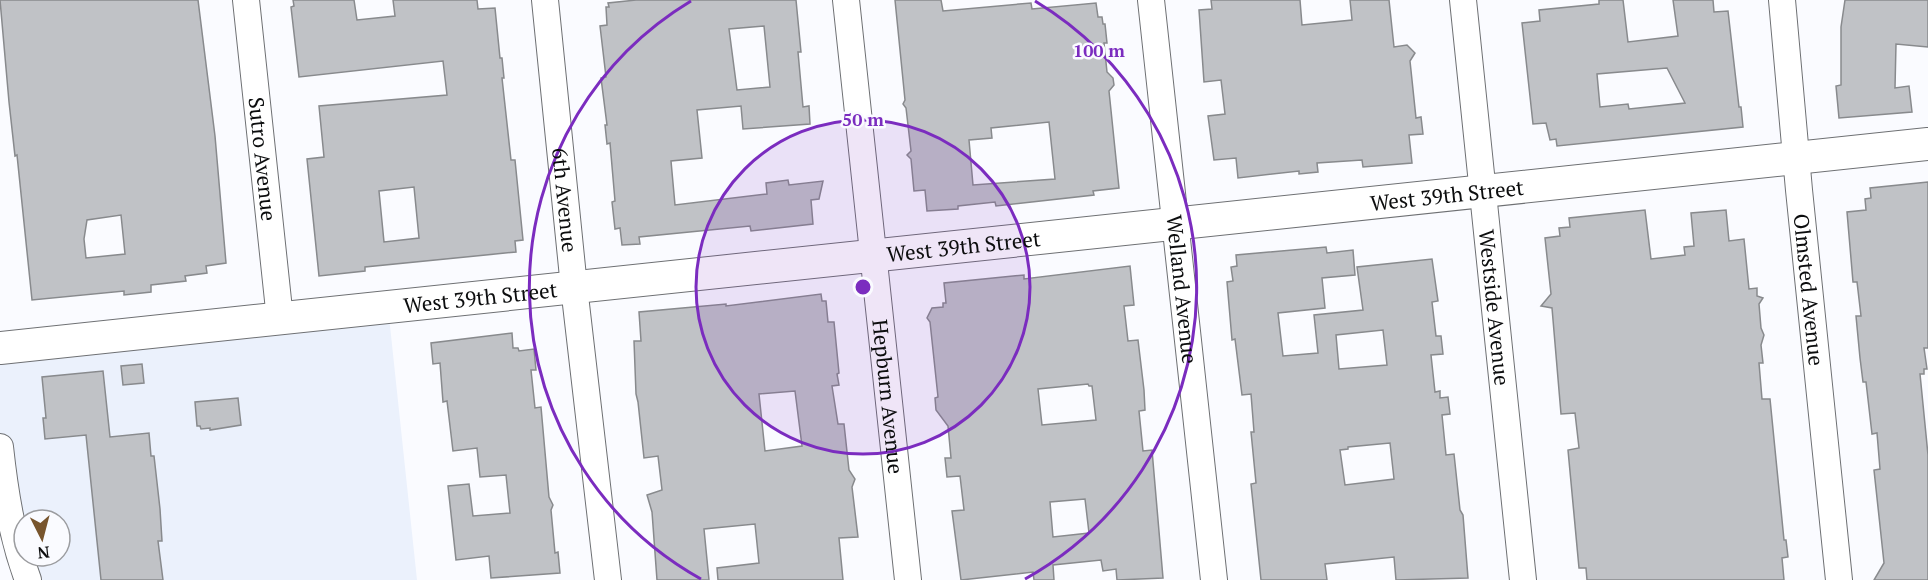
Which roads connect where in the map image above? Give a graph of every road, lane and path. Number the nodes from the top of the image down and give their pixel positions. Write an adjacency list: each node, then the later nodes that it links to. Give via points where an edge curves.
1 (246, 0): 13 (street, Sutro Avenue)
2 (545, 0): 12 (street, 6th Avenue)
3 (846, 0): 11 (street, Hepburn Avenue)
4 (1151, 0): 10 (street, Welland Avenue)
5 (1463, 0): 9 (street, Westside Avenue)
6 (1782, 0): 8 (street, Olmsted Avenue)
7 (1928, 144): 8 (street, West 39th Street)
8 (1796, 158): 9 (street, West 39th Street); 21 (street, Olmsted Avenue)
9 (1483, 191): 10 (street, West 39th Street); 20 (street, Westside Avenue)
10 (1175, 224): 11 (street, West 39th Street); 19 (street, Welland Avenue)
11 (872, 256): 12 (street, West 39th Street); 18 (street, Hepburn Avenue)
12 (574, 287): 13 (street, West 39th Street); 17 (street, 6th Avenue)
13 (280, 319): 14 (street, West 39th Street)
14 (0, 348)
15 (0, 447): 16 (street, via 6,503)
16 (28, 580)
17 (608, 580)
18 (908, 580)
19 (1214, 580)
20 (1523, 580)
21 (1839, 580)

